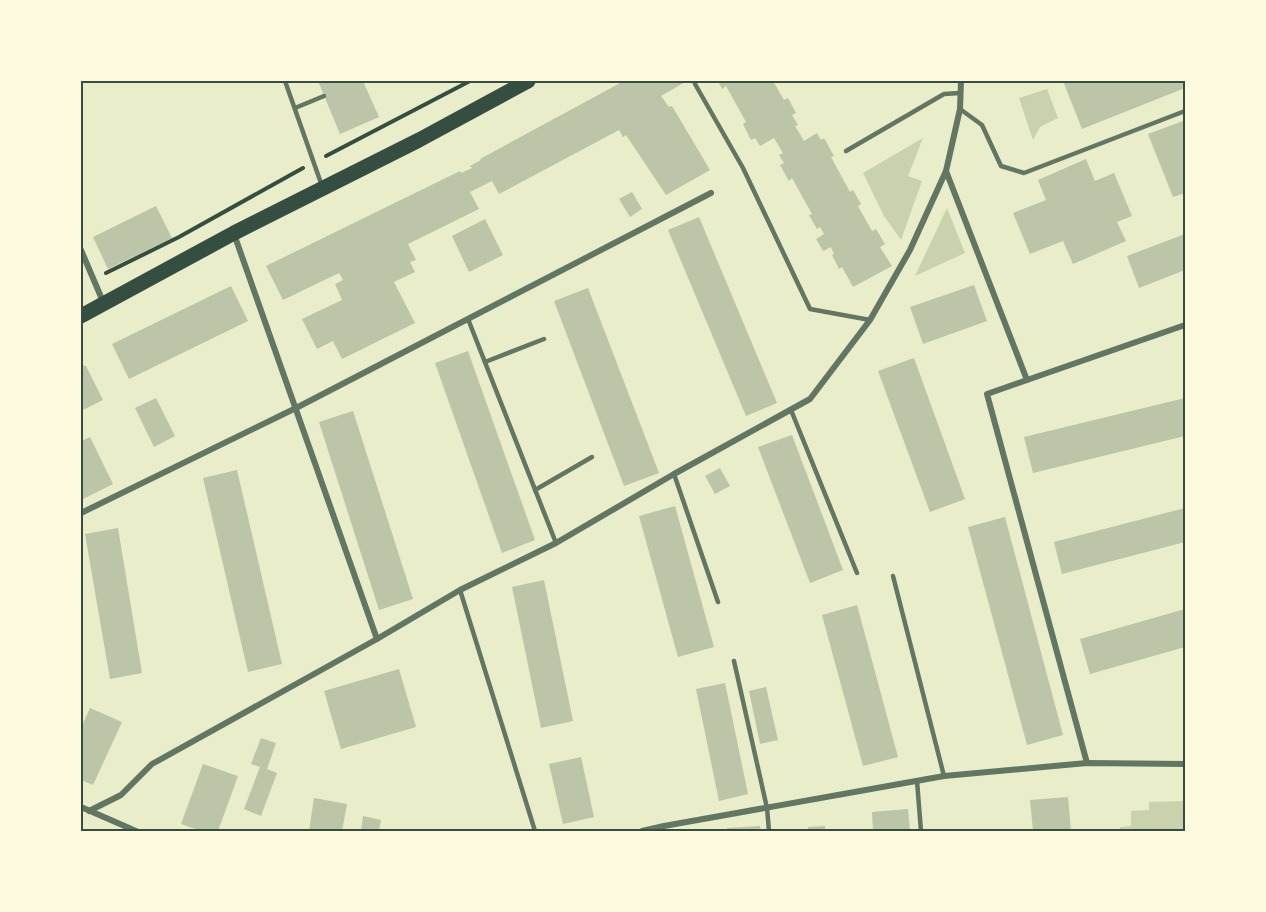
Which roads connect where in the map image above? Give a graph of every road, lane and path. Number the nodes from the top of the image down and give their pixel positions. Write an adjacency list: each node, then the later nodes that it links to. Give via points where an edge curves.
1 (285, 81): 8 (lane)
2 (470, 81): 12 (path)
3 (528, 81): 14 (main road)
4 (961, 81): 6 (street)
5 (694, 84): 22 (lane, via 742,168 810,309)
6 (960, 93): 9 (street); 11 (lane, via 944,94)
7 (324, 96): 8 (lane)
8 (295, 108): 12 (lane)
9 (960, 109): 10 (lane, via 982,124 1001,166 1024,172); 13 (street)
10 (1185, 111)
11 (846, 151)
12 (314, 162): 14 (lane); 18 (path, via 179,237)
13 (946, 171): 22 (street, via 910,249); 26 (street)
14 (323, 188): 16 (main road)
15 (711, 194): 21 (street)
16 (234, 233): 19 (main road); 27 (street)
17 (82, 253): 18 (street)
18 (93, 279): 19 (street)
19 (104, 304): 20 (main road)
20 (81, 316)
21 (468, 319): 25 (lane); 27 (street)
22 (870, 320): 28 (street, via 810,399)
23 (1185, 324): 26 (street)
24 (544, 339): 25 (lane)
25 (485, 362): 31 (lane)
26 (1027, 380): 40 (street, via 987,394)
27 (296, 408): 32 (street); 38 (street)
28 (791, 410): 30 (street); 34 (lane)
29 (592, 457): 31 (lane)
30 (674, 474): 33 (street); 37 (lane)
31 (535, 490): 33 (lane)
32 (81, 513)
33 (556, 543): 36 (street)
34 (857, 573)
35 (893, 576): 42 (lane)
36 (460, 590): 38 (street); 48 (lane)
37 (718, 602)
38 (377, 639): 46 (street, via 152,764 121,795)
39 (734, 661): 45 (lane)
40 (1087, 763): 41 (street); 42 (street)
41 (1185, 764)
42 (944, 776): 43 (street)
43 (917, 781): 45 (street); 51 (lane)
44 (81, 807): 46 (street)
45 (767, 808): 49 (street); 50 (lane)
46 (90, 811): 47 (street)
47 (136, 831)
48 (535, 831)
49 (642, 831)
50 (769, 831)
51 (921, 831)

